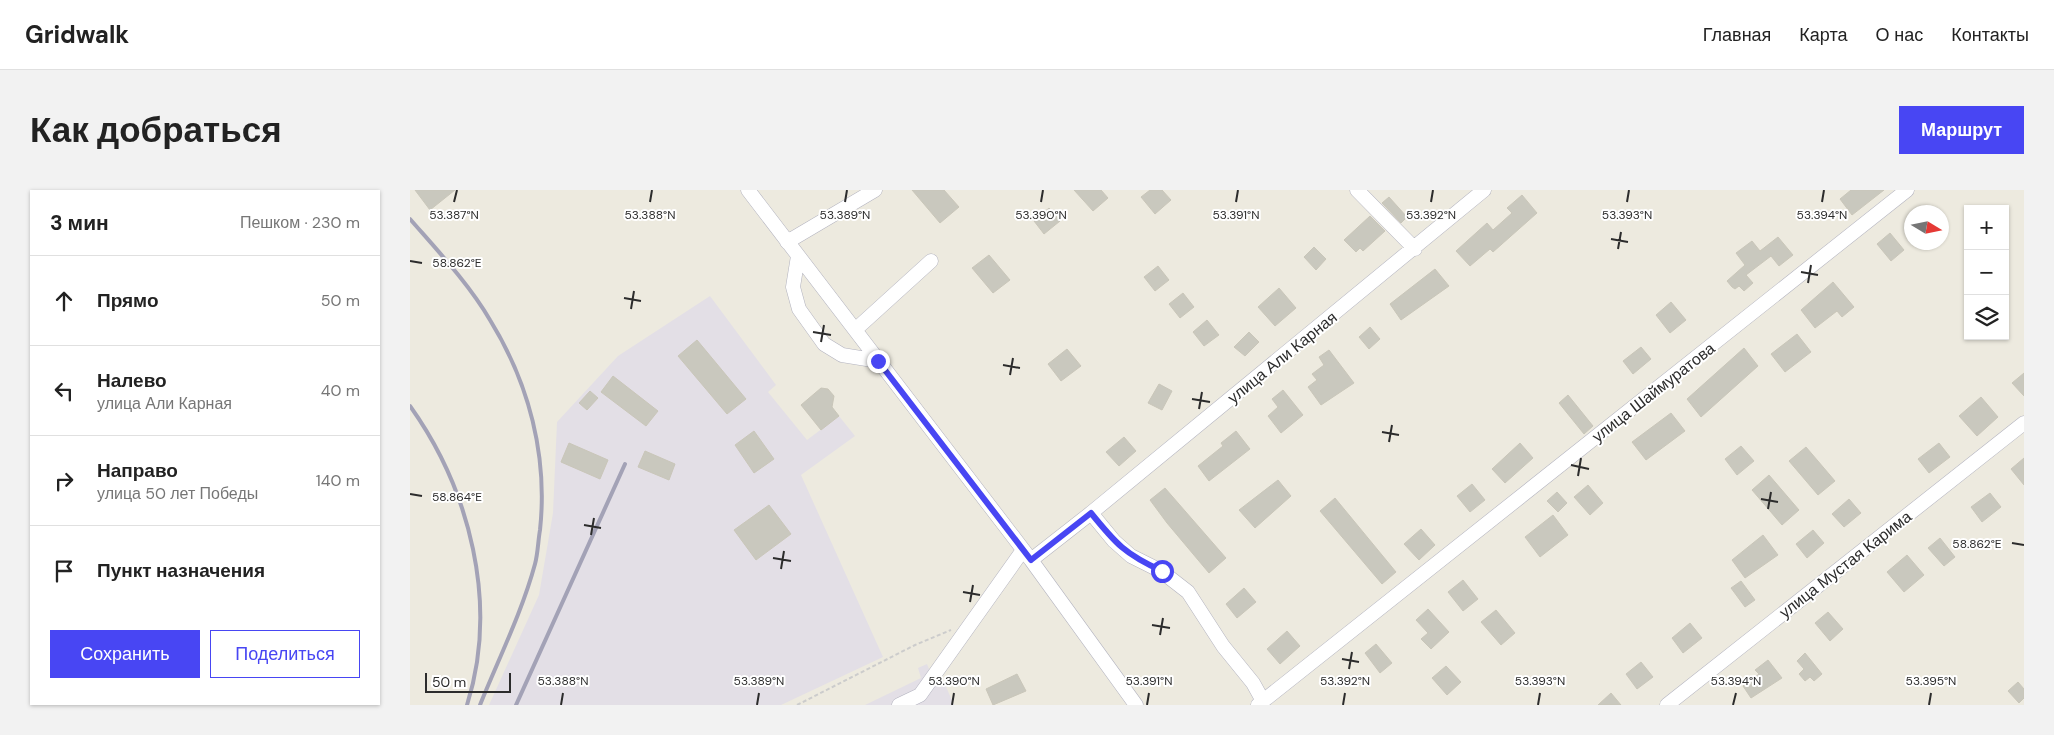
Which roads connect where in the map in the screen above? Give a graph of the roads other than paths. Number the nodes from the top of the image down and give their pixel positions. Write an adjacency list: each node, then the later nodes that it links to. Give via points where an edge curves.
1 (748, 190): 6 (street)
2 (875, 190): 6 (street)
3 (1357, 190): 7 (street)
4 (1484, 190): 7 (street, улица Али Карная)
5 (1907, 190): 15 (street, улица Шаймуратова)
6 (787, 242): 8 (street)
7 (1415, 249): 13 (street, улица Али Карная)
8 (798, 256): 10 (street); 11 (street, via 793,287 799,309 824,344 842,355)
9 (931, 260): 10 (street)
10 (854, 330): 11 (street)
11 (878, 361): 14 (street)
12 (2024, 423): 18 (street, улица Мустая Карима)
13 (1091, 513): 14 (street, улица Али Карная); 15 (street, via 1131,556 1162,571 1188,592 1223,646 1253,683)
14 (1027, 555): 16 (street, улица Али Карная, via 969,623 920,695); 17 (street)
15 (1261, 703)
16 (899, 705)
17 (1136, 705)
18 (1667, 705)

